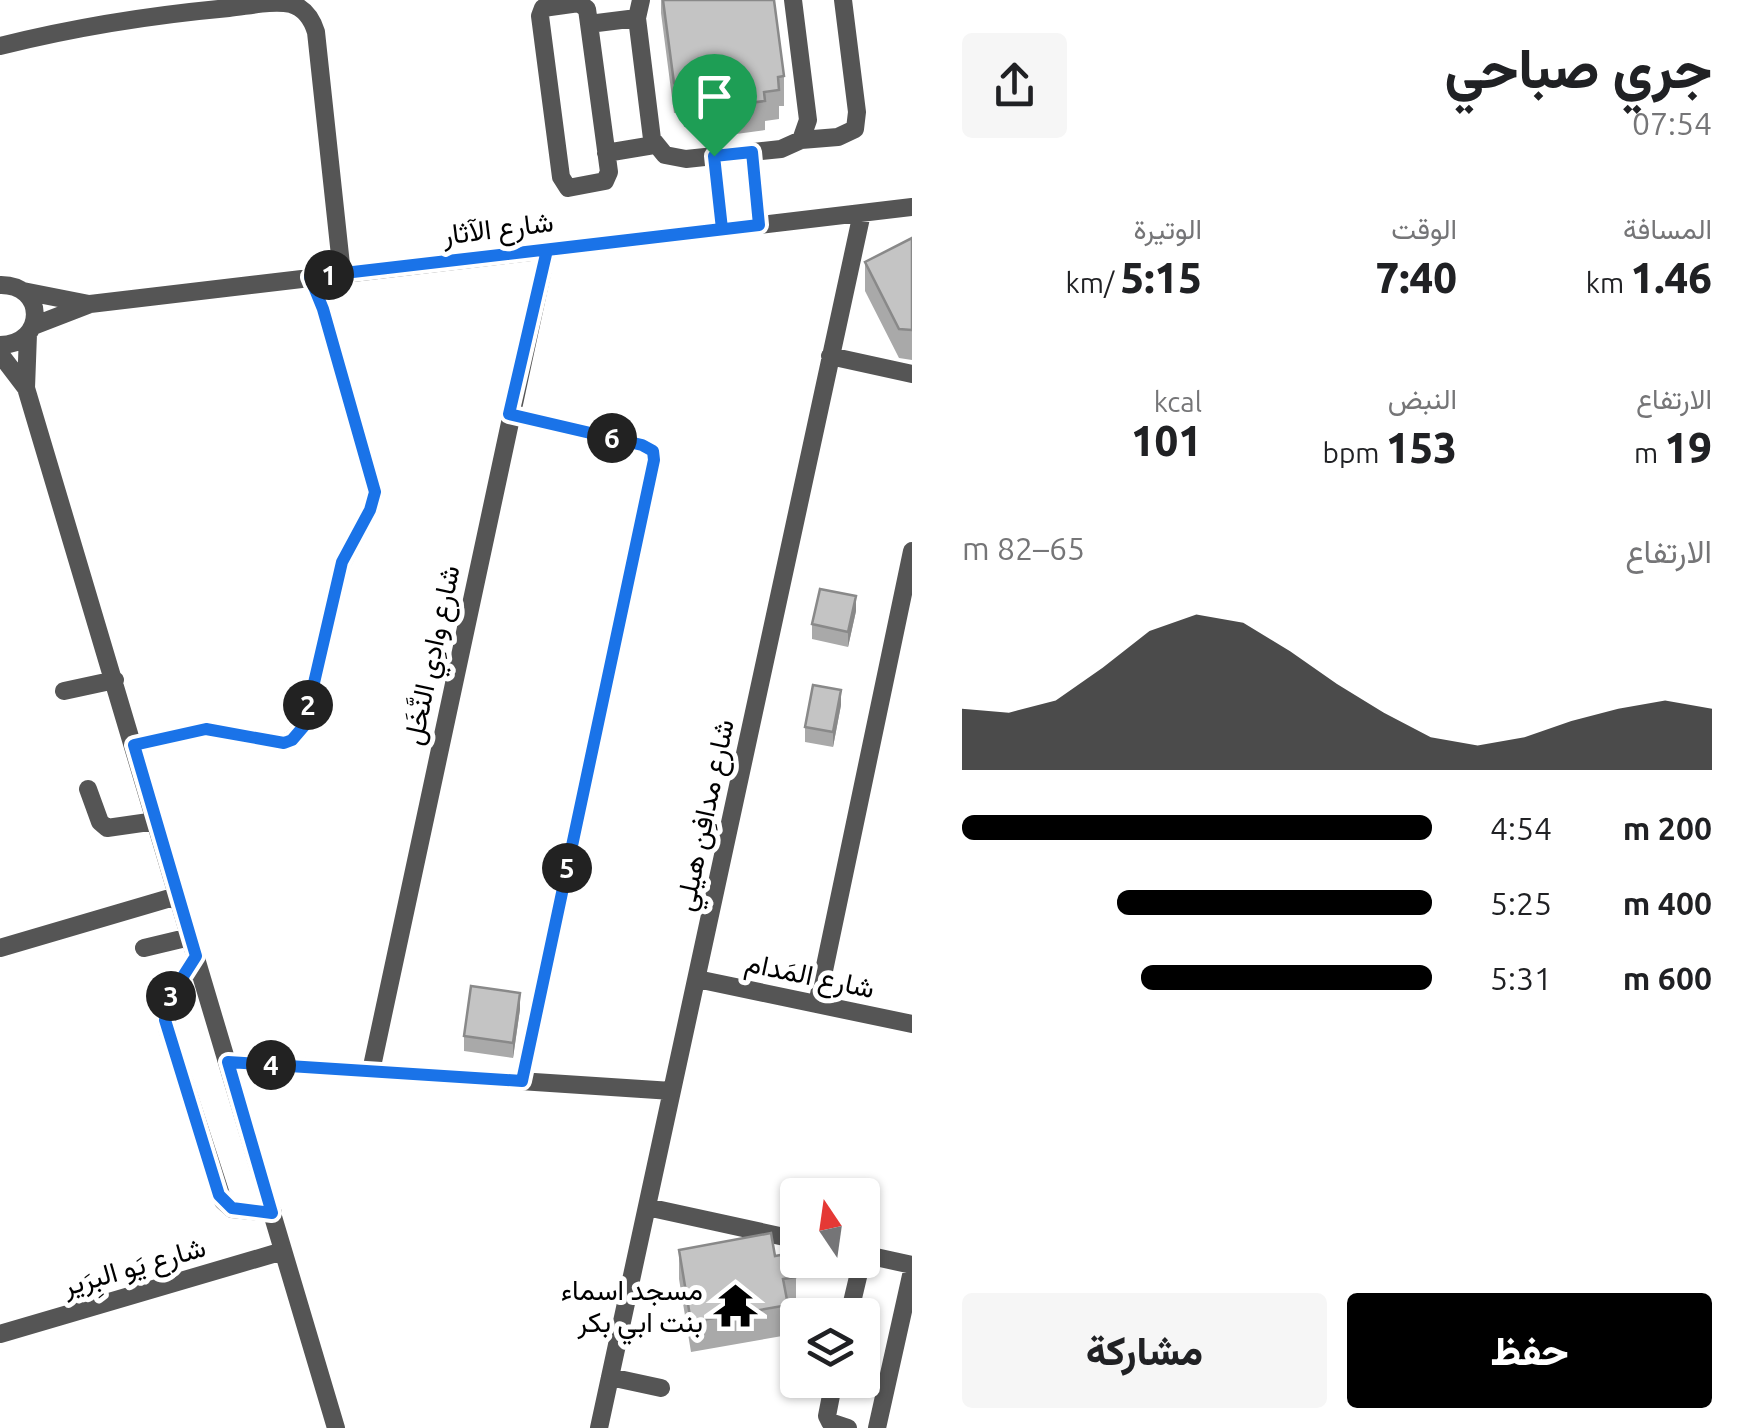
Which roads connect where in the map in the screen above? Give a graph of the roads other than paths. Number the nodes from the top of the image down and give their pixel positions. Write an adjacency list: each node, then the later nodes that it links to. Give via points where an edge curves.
1 (793, 0): 6 (street, via 808,120)
2 (843, 0): 6 (street, via 858,122 848,134)
3 (639, 9): 4 (street); 7 (street)
4 (589, 24): 9 (street); 9 (street, via 583,3 540,12 564,184 577,189 605,181)
5 (0, 46): 17 (street, via 145,16 277,3 299,8 316,32)
6 (801, 140): 8 (street)
7 (654, 145): 9 (street); 10 (street, via 675,158)
8 (752, 152): 10 (street); 13 (street)
9 (606, 153)
10 (714, 156): 14 (street)
11 (912, 207): 12 (street, شارع الآثار)
12 (862, 212): 13 (street, شارع الآثار); 24 (street, شارع مدافِن هيلي)
13 (759, 225): 14 (street, شارع الآثار)
14 (722, 229): 15 (street, شارع الآثار)
15 (547, 250): 17 (street, شارع الآثار); 27 (street, شارع وادِي النَّخَل)
16 (0, 266): 19 (street)
17 (342, 274): 18 (street, شارع الآثار)
18 (310, 277): 20 (street, شارع الآثار); 31 (street, via 375,492 342,562 304,726 284,743 206,729)
19 (13, 287): 20 (street, شارع الآثار); 21 (street, via 34,307)
20 (90, 304): 21 (street, شارع الآثار)
21 (30, 330): 22 (street, شارع الآثار, via 12,345); 26 (street)
22 (0, 345)
23 (0, 354): 26 (street)
24 (830, 356): 25 (street); 39 (street, شارع مدافِن هيلي)
25 (912, 374)
26 (26, 388): 29 (street)
27 (509, 414): 43 (street, شارع وادِي النَّخَل); 44 (street, via 642,445 654,460)
28 (912, 551): 40 (street)
29 (115, 680): 30 (street); 31 (street)
30 (64, 691)
31 (134, 745): 33 (street)
32 (88, 788): 33 (street, via 107,828)
33 (156, 821): 34 (street)
34 (178, 896): 35 (street); 36 (street)
35 (190, 937): 37 (street); 38 (street)
36 (0, 948)
37 (144, 948)
38 (196, 956): 42 (street); 47 (street, via 166,1006 167,1028 222,1201)
39 (698, 979): 40 (street, شارع المَدام); 45 (street, شارع مدافِن هيلي)
40 (816, 1004): 41 (street, شارع المَدام)
41 (912, 1024)
42 (228, 1062): 43 (street); 47 (street)
43 (371, 1071): 44 (street)
44 (522, 1081): 45 (street)
45 (672, 1090): 46 (street, شارع مدافِن هيلي)
46 (648, 1207): 48 (street); 53 (street, شارع مدافِن هيلي)
47 (272, 1213): 49 (street)
48 (780, 1236)
49 (283, 1250): 52 (street, شارع يَو البِرَير); 56 (street)
50 (880, 1260): 51 (street)
51 (912, 1268): 59 (street)
52 (0, 1334)
53 (610, 1377): 54 (street); 57 (street, شارع مدافِن هيلي)
54 (662, 1388)
55 (830, 1398): 58 (street, via 826,1416)
56 (336, 1428)
57 (599, 1428)
58 (848, 1428)
59 (876, 1428)

